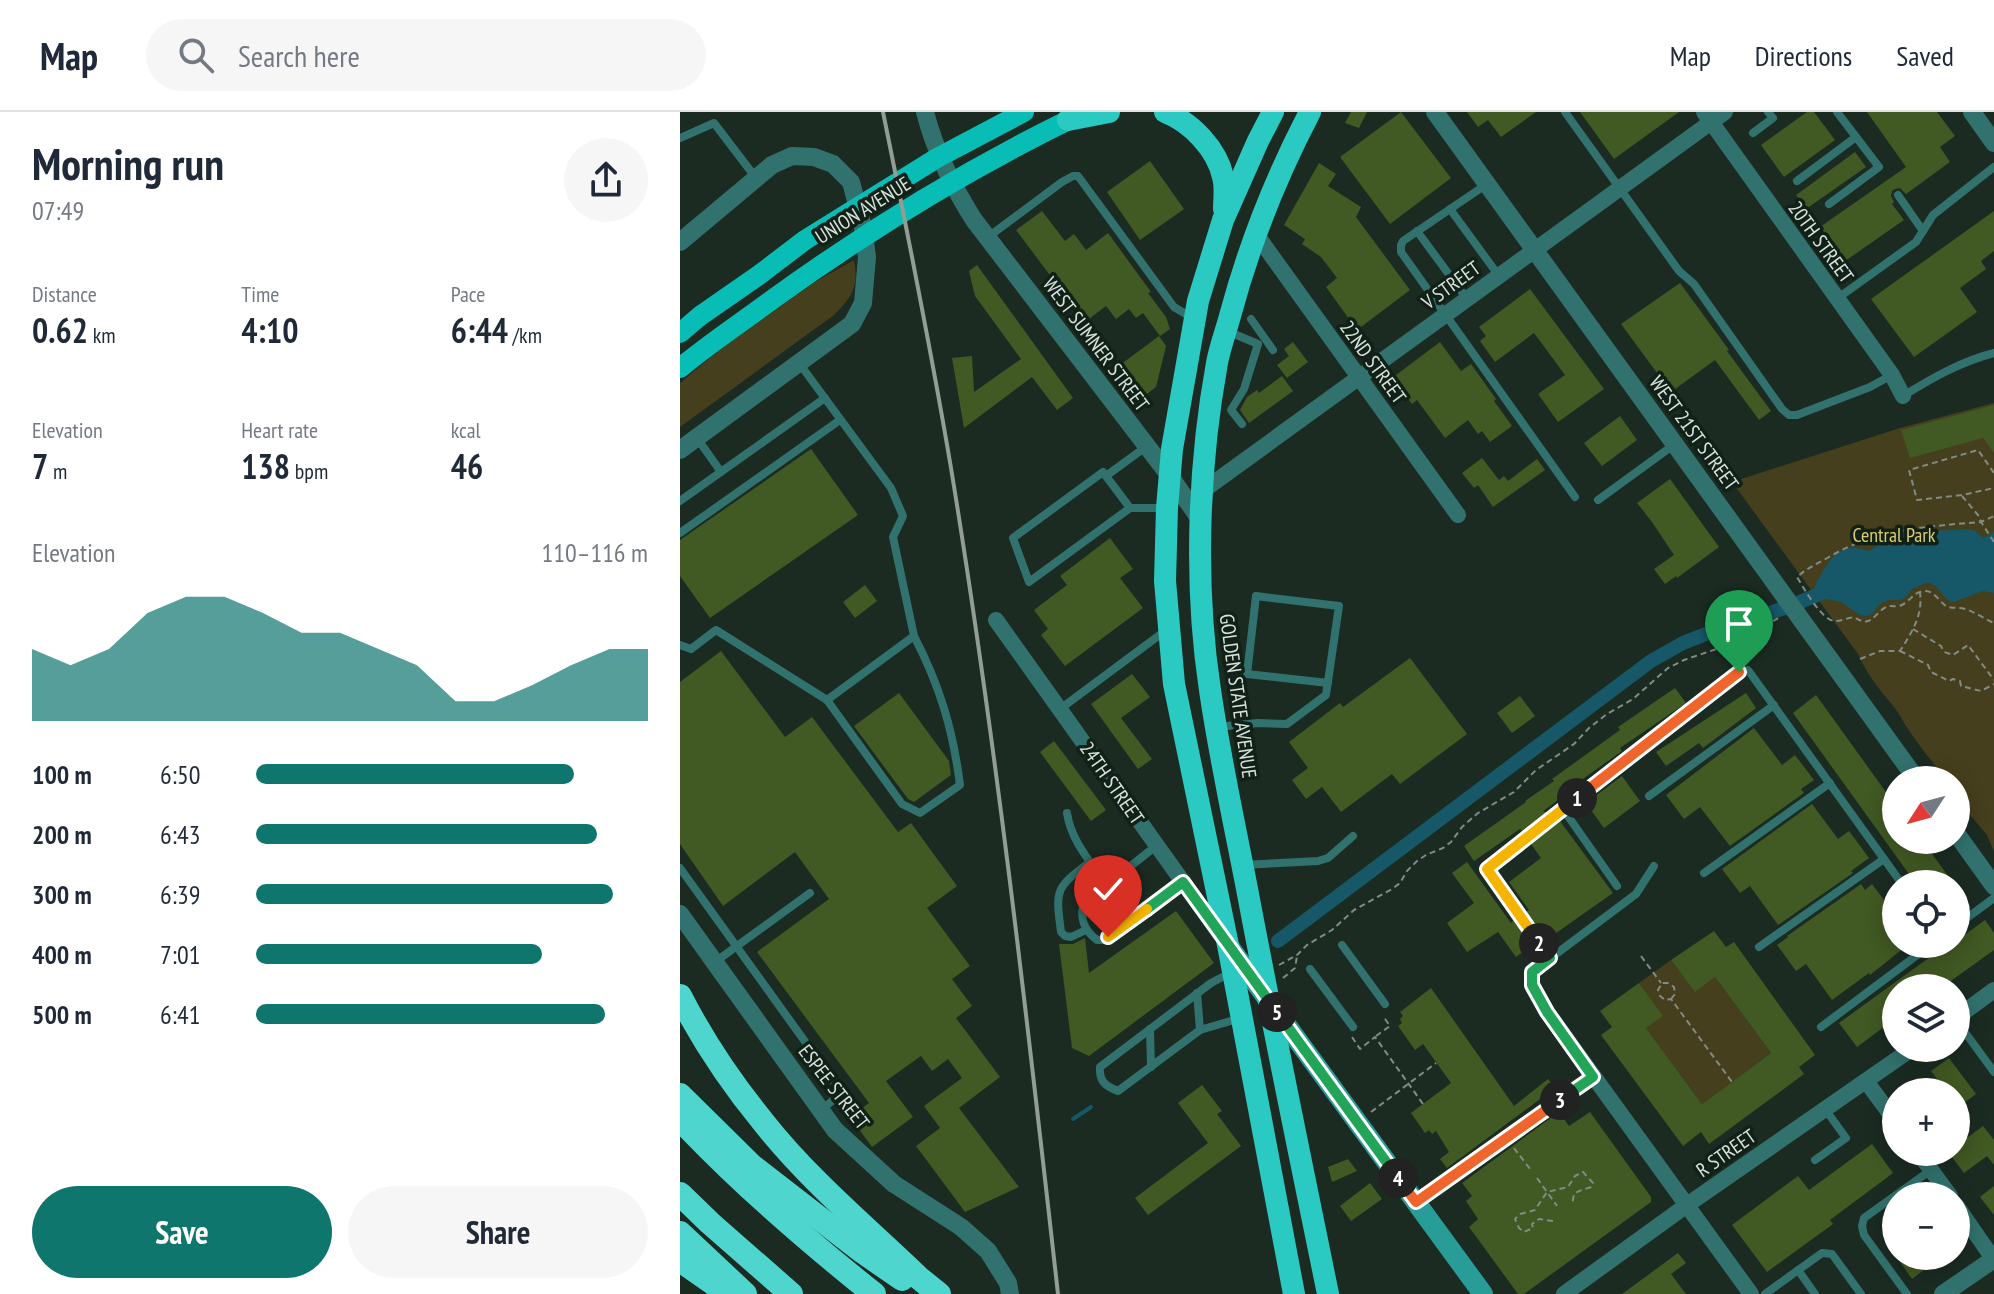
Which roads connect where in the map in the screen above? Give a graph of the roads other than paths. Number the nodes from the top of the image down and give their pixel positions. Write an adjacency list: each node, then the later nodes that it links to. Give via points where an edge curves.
1 (925, 112): 31 (street, WEST SUMNER STREET, via 956,192)
2 (1109, 112): 14 (highway)
3 (1165, 112): 27 (highway, via 1199,134 1220,168)
4 (1273, 112): 27 (highway)
5 (1310, 112): 30 (highway, GOLDEN STATE AVENUE)
6 (1435, 112): 22 (street, WEST 21ST STREET)
7 (1565, 112): 23 (lane)
8 (1781, 112): 13 (lane)
9 (1837, 112): 16 (lane)
10 (1972, 112): 18 (street)
11 (1018, 115): 41 (main road, UNION AVENUE, via 805,240)
12 (1713, 115): 23 (street, V STREET); 36 (street, 20TH STREET)
13 (1770, 115): 15 (lane)
14 (1076, 116): 46 (main road, UNION AVENUE, via 907,209)
15 (1753, 133)
16 (1856, 137): 21 (lane); 25 (lane, via 1879,167)
17 (680, 138): 20 (lane, via 714,123)
18 (1994, 143)
19 (1994, 167): 29 (lane, via 1933,215)
20 (756, 178): 32 (street); 45 (street, via 792,156 833,164 851,182 863,227 863,303 852,324)
21 (1797, 181)
22 (1487, 184): 26 (lane); 33 (street, WEST 21ST STREET)
23 (1619, 189): 33 (street, V STREET); 47 (lane, via 1789,415)
24 (1898, 195): 29 (lane)
25 (1829, 204)
26 (1450, 209): 28 (lane); 34 (lane)
27 (1223, 220): 38 (highway)
28 (1417, 231): 35 (lane); 37 (lane, via 1403,241 1401,252)
29 (1923, 231): 36 (lane, via 1916,242)
30 (1256, 234): 40 (highway, GOLDEN STATE AVENUE); 48 (street, 22ND STREET)
31 (988, 237): 38 (lane, via 1062,182 1078,176 1174,307); 55 (street, WEST SUMNER STREET)
32 (680, 242)
33 (1535, 250): 34 (street, V STREET); 54 (street, WEST 21ST STREET)
34 (1499, 276): 35 (street, V STREET)
35 (1467, 299): 37 (street, V STREET)
36 (1837, 299): 47 (street, 20TH STREET)
37 (1444, 315): 48 (street, V STREET); 61 (lane)
38 (1195, 319): 58 (highway)
39 (1251, 319): 42 (lane)
40 (1226, 330): 42 (lane); 60 (highway, GOLDEN STATE AVENUE, via 1215,375)
41 (680, 333)
42 (1262, 342): 43 (lane); 52 (lane, via 1231,410)
43 (1273, 350)
44 (1994, 353): 49 (lane)
45 (799, 363): 50 (lane); 53 (street)
46 (680, 368)
47 (1892, 375): 49 (street, 20TH STREET)
48 (1359, 377): 60 (street, V STREET); 66 (street, 22ND STREET)
49 (1903, 396)
50 (825, 398): 51 (lane); 57 (lane)
51 (840, 420): 68 (lane); 71 (lane, via 891,488 903,516 893,537)
52 (1242, 424)
53 (697, 438): 56 (street); 57 (lane)
54 (1675, 444): 62 (lane); 78 (street, WEST 21ST STREET)
55 (1147, 446): 58 (street, WEST SUMNER STREET); 59 (lane)
56 (680, 450)
57 (721, 472): 63 (lane)
58 (1169, 475): 65 (highway); 67 (street, WEST SUMNER STREET)
59 (1106, 476): 64 (lane); 64 (lane, via 1103,472 1013,538 1029,582)
60 (1201, 492): 67 (highway, GOLDEN STATE AVENUE)
61 (1575, 497)
62 (1598, 500)
63 (680, 501)
64 (1130, 508): 65 (lane)
65 (1167, 508): 70 (highway)
66 (1458, 515)
67 (1202, 522): 77 (highway, GOLDEN STATE AVENUE, via 1201,594)
68 (680, 533)
69 (996, 620): 76 (street, 24TH STREET)
70 (1169, 628): 76 (lane); 102 (highway, via 1174,684)
71 (914, 636): 74 (lane); 74 (lane, via 938,688 960,785 920,813 902,804)
72 (680, 645): 74 (lane, via 691,649 716,630)
73 (1328, 683): 73 (lane, via 1339,606 1256,596 1247,674); 77 (lane, via 1326,695 1287,724)
74 (827, 700)
75 (1774, 705): 79 (lane); 80 (lane); 81 (lane, via 1748,670 1739,672)
76 (1060, 709): 84 (street, 24TH STREET)
77 (1216, 727): 88 (highway, GOLDEN STATE AVENUE)
78 (1907, 766)
79 (1830, 783): 86 (lane); 92 (lane)
80 (1649, 796)
81 (1563, 809): 95 (lane); 106 (lane, via 1487,869)
82 (1067, 813): 87 (lane, via 1071,831)
83 (1353, 836): 88 (lane, via 1318,861)
84 (1156, 846): 93 (street, 24TH STREET); 94 (lane)
85 (1970, 853): 96 (street)
86 (1884, 859): 91 (lane); 105 (lane)
87 (1090, 862): 94 (lane); 101 (lane, via 1058,894 1061,932 1071,937)
88 (1242, 865): 115 (highway, GOLDEN STATE AVENUE, via 1273,975)
89 (1654, 866): 106 (lane, via 1636,894)
90 (680, 868): 104 (lane)
91 (1892, 870)
92 (1704, 873)
93 (1183, 882): 101 (lane, via 1104,940); 102 (street, 24TH STREET)
94 (1106, 885): 101 (lane, via 1084,903)
95 (1617, 886)
96 (1994, 886)
97 (810, 893): 104 (lane)
98 (1994, 898): 100 (lane)
99 (680, 914): 108 (street, ESPEE STREET)
100 (1970, 916)
101 (1086, 930)
102 (1228, 945): 110 (highway); 115 (main road, 24TH STREET)
103 (1342, 945): 116 (lane)
104 (736, 946): 108 (lane); 132 (lane, via 837,1086 837,1097)
105 (1759, 947)
106 (1550, 958): 111 (lane)
107 (1913, 958): 119 (lane)
108 (715, 963): 132 (street, ESPEE STREET)
109 (1310, 969): 122 (lane)
110 (1233, 972): 113 (lane); 118 (highway)
111 (1532, 972): 127 (street, via 1532,985 1547,1012)
112 (1994, 990): 117 (street)
113 (1197, 993): 120 (lane); 121 (lane)
114 (680, 996): 152 (highway, via 765,1125 809,1174)
115 (1269, 1001): 139 (main road, 24TH STREET); 155 (highway, GOLDEN STATE AVENUE)
116 (1385, 1004)
117 (1970, 1008)
118 (1242, 1017): 121 (lane); 154 (highway)
119 (1821, 1027)
120 (1150, 1029): 125 (lane); 125 (lane, via 1100,1067 1099,1075 1118,1091)
121 (1200, 1030): 125 (lane)
122 (1352, 1032)
123 (1970, 1039): 126 (lane)
124 (1893, 1062): 128 (street, R STREET)
125 (1151, 1067)
126 (1994, 1072)
127 (1593, 1077): 139 (lane); 140 (street)
128 (1866, 1081): 130 (street); 131 (street, R STREET)
129 (680, 1095): 151 (highway, via 752,1166)
130 (1882, 1103)
131 (1825, 1108): 134 (lane, via 1846,1138); 140 (street, R STREET)
132 (820, 1110): 153 (street, ESPEE STREET, via 894,1184 988,1251)
133 (680, 1119): 150 (highway, via 768,1206)
134 (1815, 1160)
135 (1928, 1166): 136 (street)
136 (1931, 1170): 137 (street); 161 (lane, via 1864,1218 1862,1226)
137 (1940, 1182)
138 (680, 1194): 149 (highway)
139 (1416, 1202): 156 (main road, 24TH STREET)
140 (1687, 1205): 157 (street, R STREET); 158 (street)
141 (1970, 1225): 143 (street)
142 (680, 1233): 148 (highway)
143 (1994, 1259): 162 (street)
144 (680, 1260): 147 (highway)
145 (1798, 1270): 146 (lane, via 1827,1252); 159 (lane); 160 (lane)
146 (1856, 1292)
147 (728, 1294)
148 (745, 1294)
149 (791, 1294)
150 (874, 1294)
151 (924, 1294)
152 (939, 1294)
153 (1010, 1294)
154 (1294, 1294)
155 (1328, 1294)
156 (1483, 1294)
157 (1564, 1294)
158 (1751, 1294)
159 (1765, 1294)
160 (1815, 1294)
161 (1907, 1294)
162 (1943, 1294)

